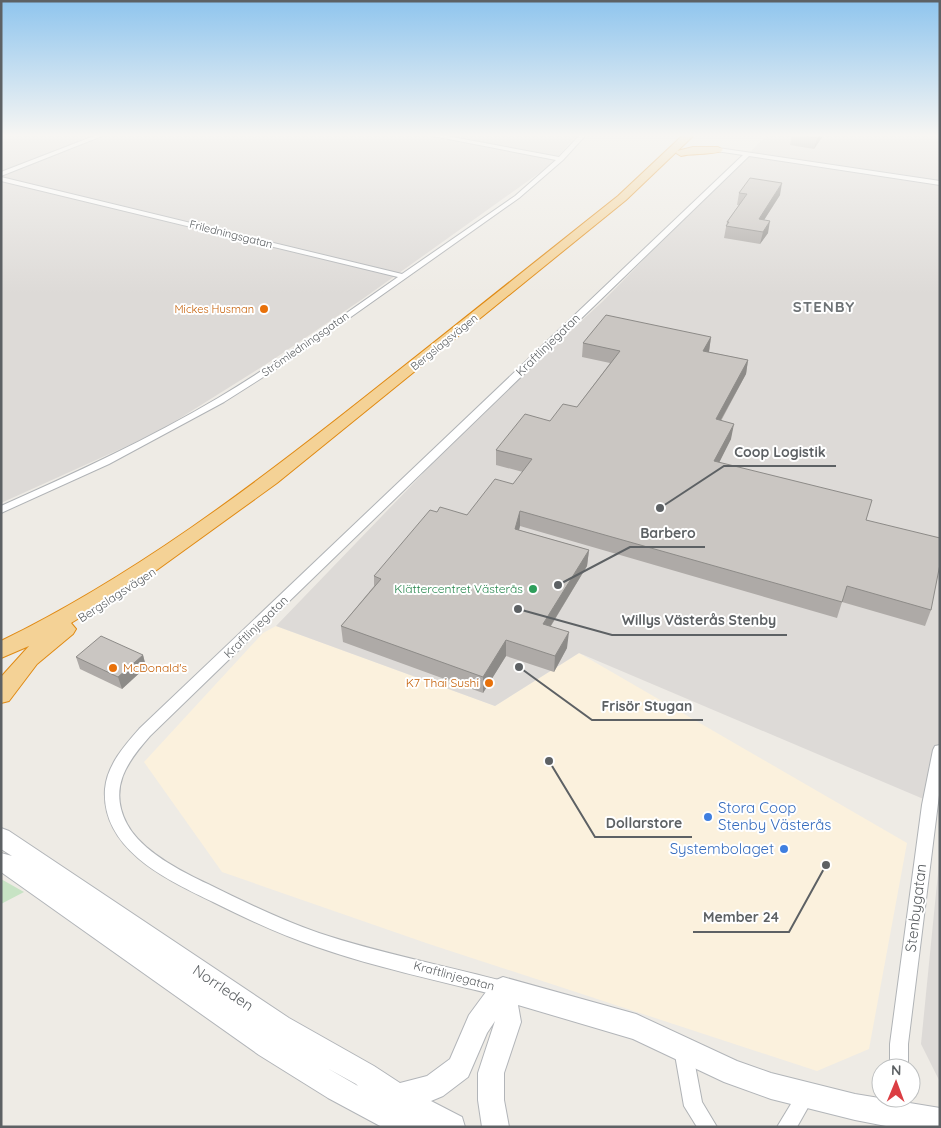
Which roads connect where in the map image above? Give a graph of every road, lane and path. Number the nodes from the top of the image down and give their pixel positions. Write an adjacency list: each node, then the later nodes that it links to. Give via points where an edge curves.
1 (41, 189): 7 (street, Friledningsgatan)
2 (527, 189): 7 (street, Strömledningsgatan)
3 (631, 189): 6 (highway, Bergslagsvägen)
4 (639, 189): 6 (highway, Bergslagsvägen)
5 (712, 189): 15 (street, Kraftlinjegatan, via 145,732 129,750 112,790 116,814 124,833 177,876 268,919 333,945)
6 (622, 198): 8 (highway, Bergslagsvägen)
7 (402, 276): 9 (street, Strömledningsgatan, via 281,362 208,408 106,462)
8 (265, 484): 10 (highway, Bergslagsvägen, via 97,598); 11 (highway, Bergslagsvägen, via 252,498 187,548 47,642 22,666)
9 (1, 510)
10 (1, 650)
11 (1, 695)
12 (940, 750): 17 (street, Stenbygatan, via 929,806)
13 (1, 837): 19 (main road, Norrleden, via 280,1027 365,1074)
14 (1, 862): 23 (main road, Norrleden, via 12,866 268,1046 337,1089)
15 (503, 989): 16 (main road, via 636,1026); 19 (main road, via 478,1024 458,1068 434,1088); 25 (main road, via 508,1022 491,1073)
16 (682, 1048): 18 (main road, via 733,1073); 26 (street, via 692,1106)
17 (899, 1058)
18 (806, 1095): 20 (main road, via 855,1108); 27 (street)
19 (398, 1097): 24 (main road, Norrleden)
20 (871, 1107)
21 (908, 1108): 22 (main road)
22 (940, 1122)
23 (410, 1127)
24 (452, 1127)
25 (496, 1127)
26 (708, 1127)
27 (786, 1127)

